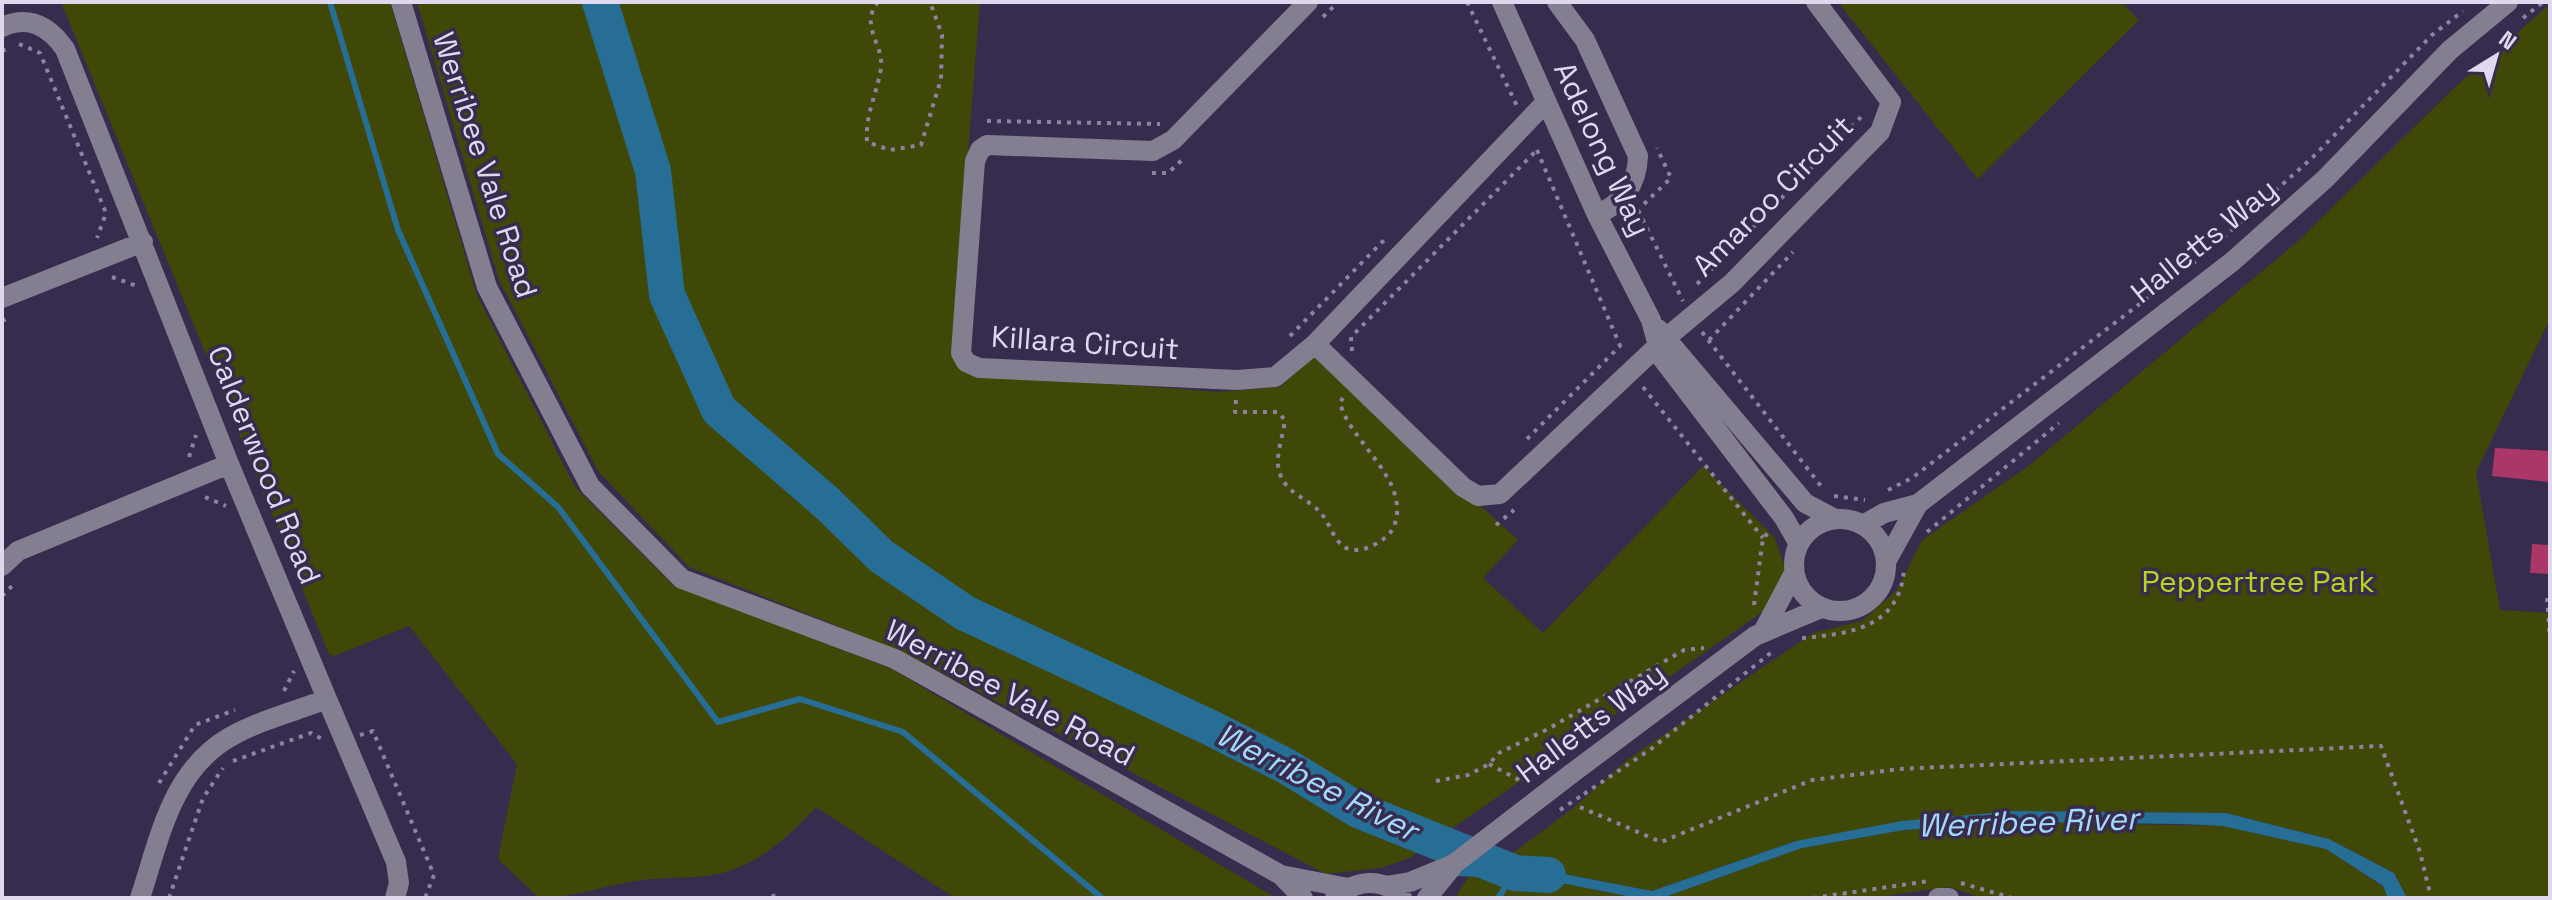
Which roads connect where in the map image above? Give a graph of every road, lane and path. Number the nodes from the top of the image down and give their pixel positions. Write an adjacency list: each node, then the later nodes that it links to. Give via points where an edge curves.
1 (401, 2): 80 (street, Werribee Vale Road, via 487,287 590,486 682,579 895,659)
2 (878, 2): 3 (path, via 869,23 881,66 866,123 867,142 890,150 921,145 941,79 942,35)
3 (930, 2)
4 (1308, 2): 42 (street, Killara Circuit, via 1173,140 1153,151 987,145 975,161 961,353 966,362 979,368)
5 (1338, 2): 12 (path)
6 (1467, 2): 17 (path)
7 (1502, 2): 15 (street, Adelong Way)
8 (1557, 2): 26 (street, via 1585,40 1638,156 1630,189 1618,205)
9 (1816, 2): 33 (street, Amaroo Circuit, via 1891,102 1889,115 1880,132 1732,283)
10 (2474, 2): 48 (path, via 2432,35 2313,157 2205,254 1912,478)
11 (2508, 2): 53 (street, Halletts Way, via 2450,50 2325,179 2233,261)
12 (1317, 23)
13 (2, 27): 29 (street, Calderwood Road, via 31,22 56,35)
14 (2, 51): 28 (path, via 21,43 40,53 106,213 98,238)
15 (1546, 102): 21 (street, Killara Circuit); 26 (street, Adelong Way)
16 (1873, 102): 33 (path)
17 (1517, 104): 18 (path); 21 (path)
18 (1506, 115)
19 (987, 121): 20 (path)
20 (1166, 124)
21 (1526, 124): 23 (path); 37 (street, Killara Circuit)
22 (1652, 136): 33 (path, via 1671,178 1636,212)
23 (1537, 150): 39 (path); 40 (path, via 1351,337)
24 (1189, 152): 25 (path, via 1168,173)
25 (1138, 172)
26 (1597, 215): 36 (street, Adelong Way)
27 (1388, 236): 38 (path)
28 (89, 240)
29 (143, 242): 32 (street); 47 (street, Calderwood Road)
30 (107, 279): 31 (path, via 115,276)
31 (138, 287)
32 (2, 298)
33 (1686, 308): 36 (street, Amaroo Circuit); 49 (path)
34 (15, 316): 35 (path)
35 (2, 321)
36 (1662, 342): 41 (street, Amaroo Circuit); 52 (street, Adelong Way); 57 (street, Adelong Way, via 1661,357)
37 (1315, 344): 42 (street, Killara Circuit, via 1275,377); 43 (street)
38 (1281, 346)
39 (1620, 346): 41 (path); 45 (path)
40 (1352, 352)
41 (1630, 372): 43 (street, Amaroo Circuit, via 1500,494 1491,496 1463,487); 65 (path, via 1763,538)
42 (1237, 380): 43 (path, via 1235,412 1278,412 1285,420 1279,473 1297,497 1319,510 1331,535 1353,550 1387,536 1396,515 1389,482 1343,419 1340,402)
43 (1355, 384)
44 (190, 421): 46 (path, via 196,436 190,456)
45 (1518, 447)
46 (180, 461)
47 (229, 464): 59 (street, via 18,551); 71 (street, Calderwood Road)
48 (1881, 494)
49 (1828, 495): 51 (path); 52 (path, via 1818,491)
50 (197, 500): 54 (path, via 207,496)
51 (1868, 500)
52 (1805, 503): 55 (street, Adelong Way)
53 (1918, 504): 56 (street, Halletts Way); 58 (street, Halletts Way)
54 (228, 507)
55 (1835, 519): 56 (street); 57 (street, via 1808,532)
56 (1863, 525): 58 (street, via 1883,546)
57 (1799, 544): 60 (street)
58 (1887, 560): 64 (street, via 1882,587 1874,598 1849,611)
59 (2, 566)
60 (1794, 573): 64 (street, via 1799,587); 66 (street)
61 (19, 579): 62 (path)
62 (2, 596)
63 (2547, 598): 67 (path)
64 (1821, 608): 66 (street)
65 (1754, 609)
66 (1764, 630): 79 (street, Halletts Way, bridge)
67 (2550, 639)
68 (1694, 658): 74 (path, via 1706,648 1684,650 1499,753)
69 (296, 667): 70 (path, via 288,690)
70 (275, 695)
71 (327, 699): 73 (street, Calderwood Road); 85 (street, via 233,735 186,775 173,798)
72 (248, 705): 77 (path, via 195,725)
73 (346, 739): 86 (path, via 333,744 311,733 226,764 203,798); 87 (street, Calderwood Road, via 396,862); 88 (path, via 373,731 434,875)
74 (1489, 764): 75 (path); 76 (path, via 1468,775)
75 (1519, 780)
76 (1436, 781)
77 (157, 787)
78 (1580, 807): 93 (path, via 1661,842 1812,780 1899,769 2381,746)
79 (1454, 864): 83 (street, Halletts Way); 90 (street, Halletts Way)
80 (1281, 875): 84 (street, Werribee Vale Road); 89 (street, Werribee Vale Road)
81 (1949, 889): 82 (street); 92 (path)
82 (1936, 890): 91 (path)
83 (1394, 892): 84 (street, Werribee Vale Road, via 1360,883)
84 (1342, 893)
85 (140, 898)
86 (169, 898)
87 (395, 898)
88 (425, 898)
89 (1303, 898)
90 (1427, 898)
91 (1813, 898)
92 (2012, 898)
93 (2431, 898)

